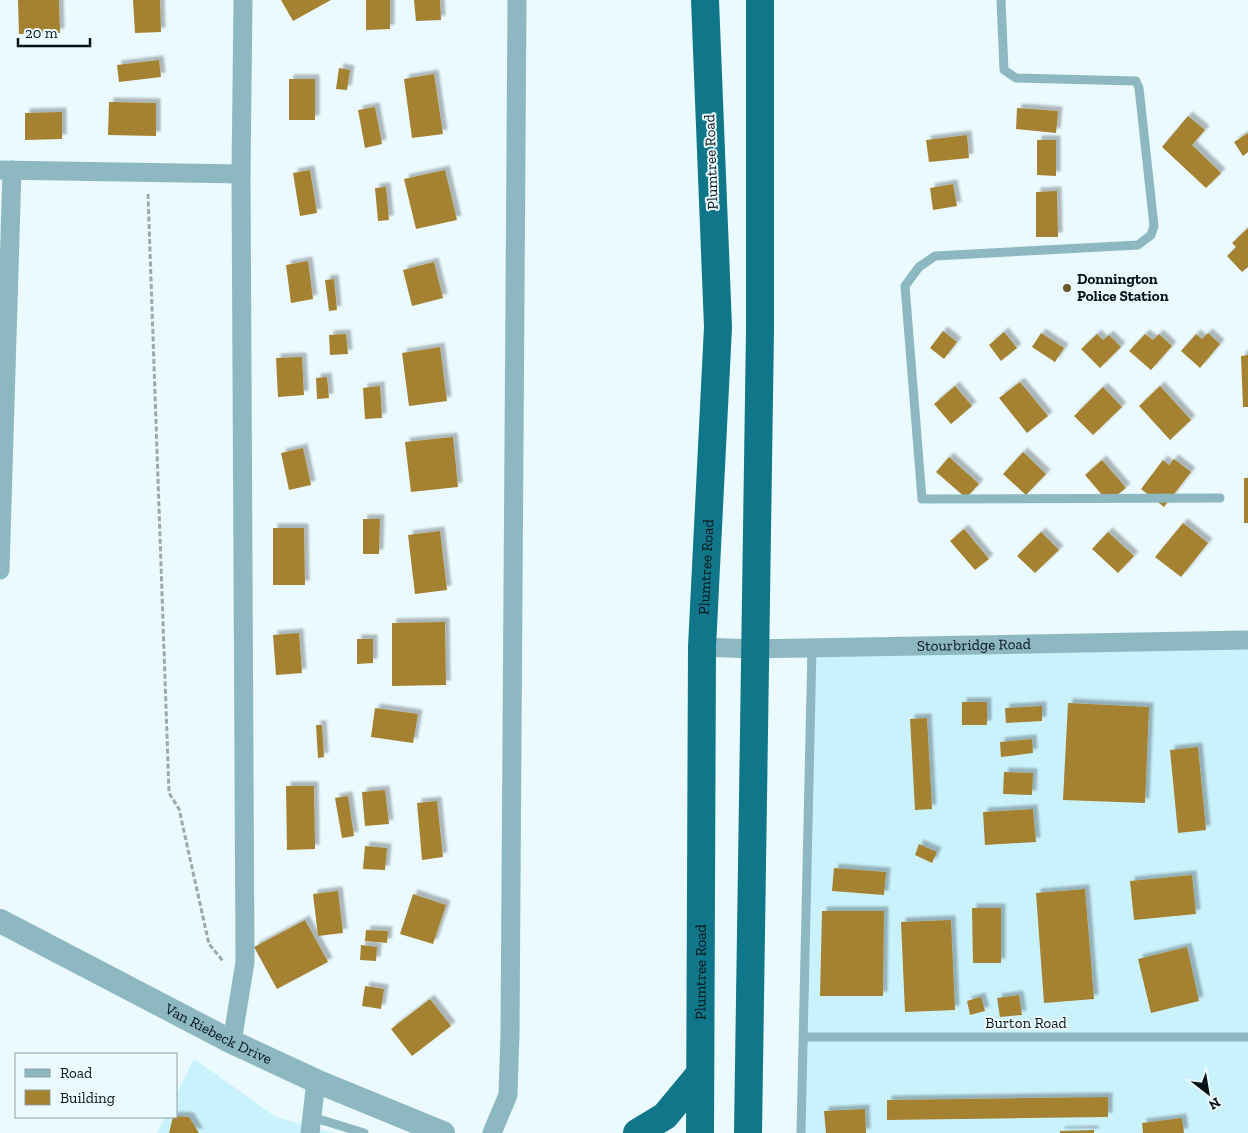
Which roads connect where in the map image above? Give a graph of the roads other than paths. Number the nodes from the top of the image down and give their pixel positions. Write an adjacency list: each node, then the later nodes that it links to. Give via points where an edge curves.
1 (243, 0): 7 (street)
2 (517, 0): 24 (street, via 510,1034 508,1095)
3 (705, 0): 11 (highway, Plumtree Road, via 718,327)
4 (760, 0): 13 (highway, via 760,330)
5 (1001, 0): 8 (lane, via 1004,70 1008,75 1016,78 1136,81 1154,226 1151,235 1138,245 935,256 919,267 905,286 922,499)
6 (6, 170): 7 (street); 9 (street)
7 (241, 174): 17 (street, via 245,942 243,984)
8 (1220, 498)
9 (0, 570)
10 (1248, 640): 12 (street, Stourbridge Road)
11 (702, 647): 13 (street, Stourbridge Road); 18 (highway, Plumtree Road)
12 (812, 648): 13 (street, Stourbridge Road); 15 (lane)
13 (753, 649): 20 (highway)
14 (0, 921): 17 (street, Van Riebeck Drive)
15 (803, 1037): 16 (lane, Burton Road); 29 (lane)
16 (1248, 1037)
17 (232, 1042): 19 (street, Van Riebeck Drive)
18 (699, 1075): 25 (highway, via 665,1116); 26 (highway, Plumtree Road)
19 (316, 1081): 21 (street); 23 (street, Van Riebeck Drive)
20 (750, 1092): 27 (highway); 28 (highway)
21 (311, 1125): 22 (lane)
22 (364, 1133)
23 (443, 1133)
24 (492, 1133)
25 (637, 1133)
26 (700, 1133)
27 (732, 1133)
28 (748, 1133)
29 (801, 1133)

